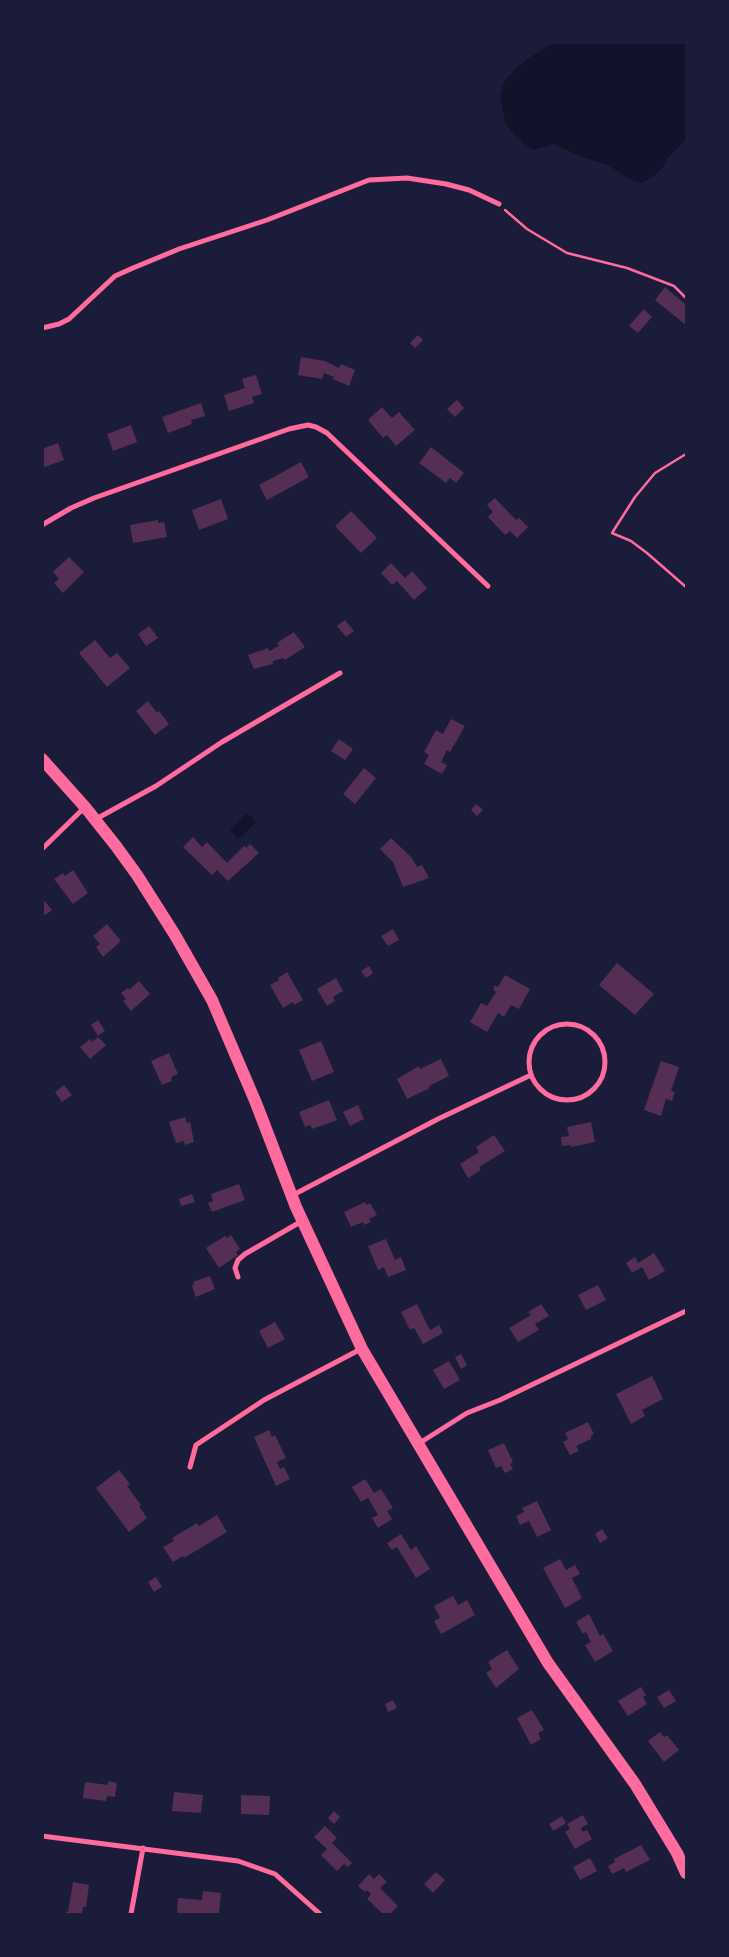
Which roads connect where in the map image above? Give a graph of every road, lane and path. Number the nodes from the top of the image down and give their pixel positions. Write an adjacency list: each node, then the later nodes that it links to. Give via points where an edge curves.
1 (498, 204): 2 (path, via 520,224 567,253 627,268 674,286); 3 (street, via 469,190 446,184 407,178 369,180 132,268 115,276 70,319)
2 (686, 298)
3 (42, 328)
4 (686, 454): 7 (path, via 655,474 635,497 612,533 647,553)
5 (42, 525): 6 (street, via 82,502 288,429 308,425 327,433)
6 (488, 586)
7 (686, 588)
8 (340, 673): 11 (street, via 222,742 156,786)
9 (42, 759): 10 (main road)
10 (85, 807): 11 (main road); 12 (street)
11 (95, 819): 14 (main road, via 137,875 212,1000)
12 (42, 849)
13 (531, 1075): 13 (street, via 531,1048 549,1028 575,1025 591,1033 602,1048 602,1074 598,1083 585,1095 558,1099 542,1090); 14 (street)
14 (292, 1195): 15 (main road)
15 (302, 1220): 16 (street, via 238,1260 235,1268); 18 (main road)
16 (238, 1277)
17 (686, 1311): 19 (street, via 461,1416)
18 (362, 1349): 19 (main road); 20 (street, via 264,1400 196,1445)
19 (418, 1444): 23 (main road, via 548,1662 635,1784)
20 (190, 1467)
21 (42, 1836): 22 (street)
22 (143, 1848): 24 (street); 25 (street, via 251,1865 275,1874)
23 (686, 1873)
24 (131, 1914)
25 (320, 1914)

